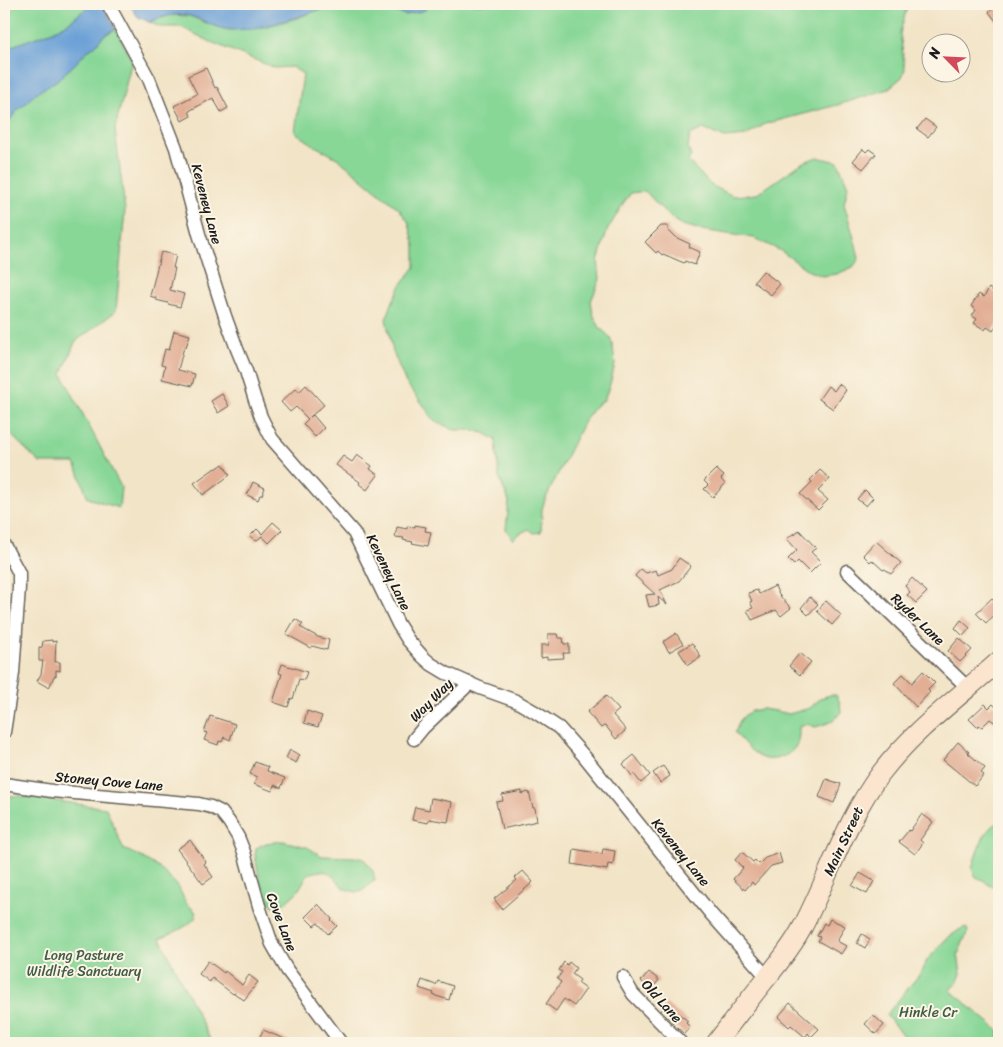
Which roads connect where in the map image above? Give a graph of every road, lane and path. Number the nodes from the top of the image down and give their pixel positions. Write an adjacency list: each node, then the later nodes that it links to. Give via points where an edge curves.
1 (111, 8): 7 (street, Keveney Lane, via 149,79 176,148 210,269 261,417 272,439 354,533 387,604 408,640 432,664)
2 (4, 545): 5 (street)
3 (4, 566): 5 (street)
4 (847, 570): 8 (street, Ryder Lane)
5 (19, 573): 9 (street, via 13,673)
6 (999, 662): 8 (main road, Main Street)
7 (470, 683): 10 (street, Way Way); 14 (street, Keveney Lane, via 516,701 559,728 711,914)
8 (968, 688): 14 (main road, Main Street, via 894,757 865,795 800,932)
9 (4, 732)
10 (414, 739)
11 (4, 783): 12 (street, Stoney Cove Lane)
12 (211, 807): 15 (street, Cove Lane, via 230,822 238,837 265,928 280,958)
13 (623, 977): 16 (street, Old Lane, via 633,994)
14 (767, 977): 17 (main road, Main Street)
15 (341, 1043)
16 (680, 1043)
17 (716, 1043)

